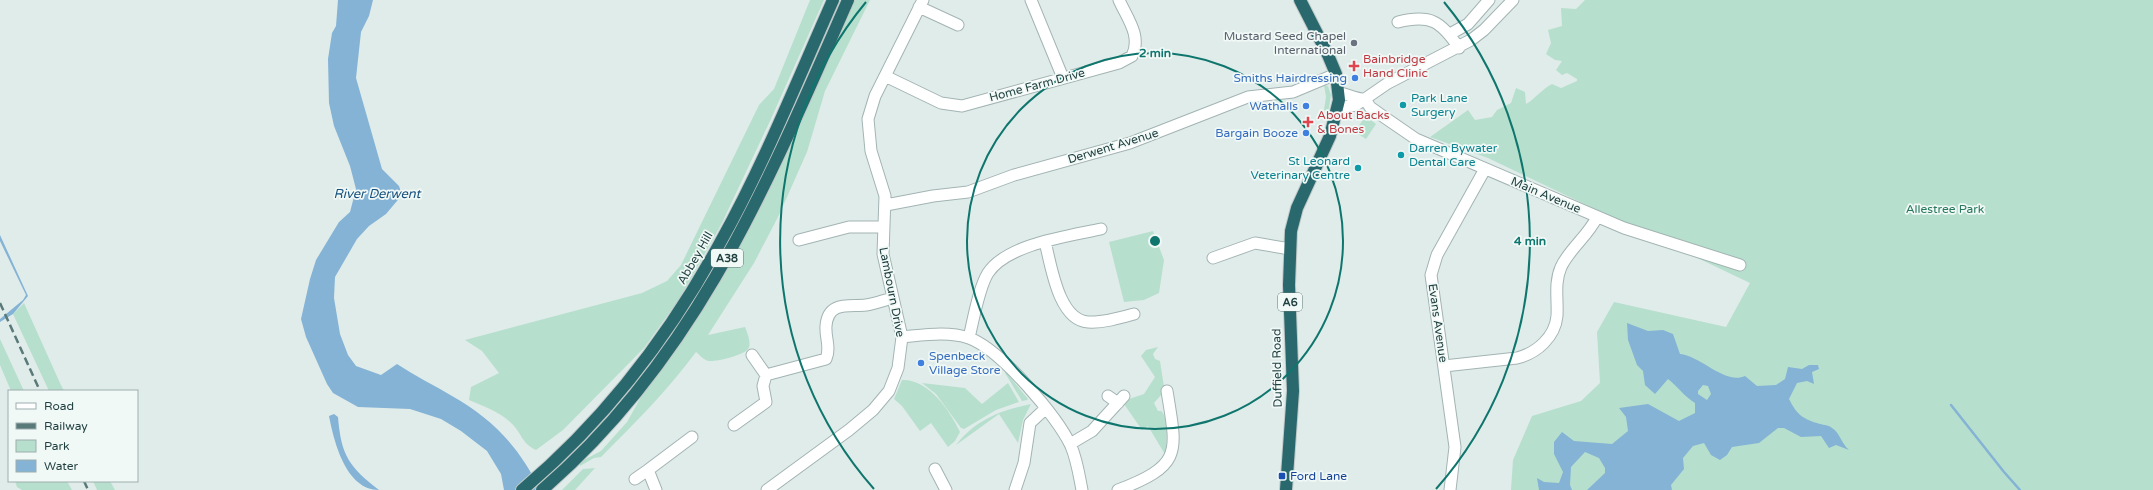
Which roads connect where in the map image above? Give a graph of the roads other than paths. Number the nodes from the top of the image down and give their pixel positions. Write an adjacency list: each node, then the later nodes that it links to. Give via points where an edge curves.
1 (833, 0): 45 (highway, Abbey Hill / A38, via 745,196 669,327 592,424)
2 (848, 0): 46 (highway, A38, via 757,201 707,293 678,338 642,386 604,431)
3 (1031, 0): 15 (street)
4 (1118, 0): 15 (street, Home Farm Drive, via 1136,35 1137,42 1132,56 1119,63)
5 (1300, 0): 13 (highway, Duffield Road / A6)
6 (1489, 0): 11 (street, via 1468,24)
7 (1513, 0): 12 (street, via 1484,30)
8 (921, 3): 10 (street); 14 (street, Lambourn Drive)
9 (1398, 22): 11 (street, via 1426,19 1440,25)
10 (958, 25)
11 (1450, 34): 12 (street)
12 (1459, 48): 17 (street, via 1388,83)
13 (1336, 74): 16 (highway, Duffield Road / A6); 20 (street, Derwent Avenue, via 1293,92 1248,98 1130,143 1014,175 968,192 928,196)
14 (885, 76): 15 (street, Home Farm Drive, via 941,103 954,106); 20 (street, Lambourn Drive, via 870,109 868,127 871,151)
15 (1063, 78)
16 (1339, 93): 17 (street); 18 (highway, Duffield Road / A6)
17 (1365, 99): 18 (street, via 1352,106); 19 (street, Main Avenue, via 1370,107 1415,138)
18 (1339, 108): 26 (highway, Duffield Road / A6, via 1330,136 1297,208 1291,231)
19 (1485, 169): 21 (street, Main Avenue); 34 (street, Evans Avenue, via 1432,270)
20 (886, 205): 22 (street, Lambourn Drive)
21 (1596, 217): 28 (street, Main Avenue); 34 (street, via 1590,231 1566,259 1560,271 1556,290 1556,318 1551,334 1543,344 1529,354 1517,358)
22 (883, 227): 24 (street, via 849,227); 29 (street, Lambourn Drive, via 883,254)
23 (1101, 229): 25 (street)
24 (798, 240)
25 (1045, 242): 30 (street, via 1061,298 1073,316 1087,322); 32 (street, via 1004,258 988,273)
26 (1290, 249): 27 (street, via 1255,243); 53 (highway, Duffield Road / A6, via 1293,391)
27 (1213, 258)
28 (1740, 265)
29 (893, 298): 31 (street, Lambourn Drive); 35 (street, via 867,305 839,306 830,314 826,324 829,348 826,359)
30 (1134, 314)
31 (902, 337): 32 (street, via 946,334); 48 (street, Lambourn Drive, via 898,368 882,401 849,430)
32 (969, 338): 38 (street, via 990,349 1015,372)
33 (752, 355): 35 (street)
34 (1444, 366): 54 (street, Evans Avenue, via 1455,447)
35 (766, 376): 39 (street, via 763,386 766,402)
36 (1108, 396): 41 (street, via 1121,400 1092,431)
37 (1165, 397): 52 (street, via 1174,441 1168,462 1144,479)
38 (1045, 409): 41 (street); 50 (street, via 1030,424 1024,463)
39 (734, 425)
40 (692, 437): 43 (street)
41 (1070, 444): 51 (street)
42 (935, 469): 49 (street)
43 (648, 470): 44 (street); 47 (street)
44 (635, 479)
45 (522, 490)
46 (542, 490)
47 (656, 490)
48 (766, 490)
49 (946, 490)
50 (1015, 490)
51 (1082, 490)
52 (1118, 490)
53 (1286, 490)
54 (1450, 490)

